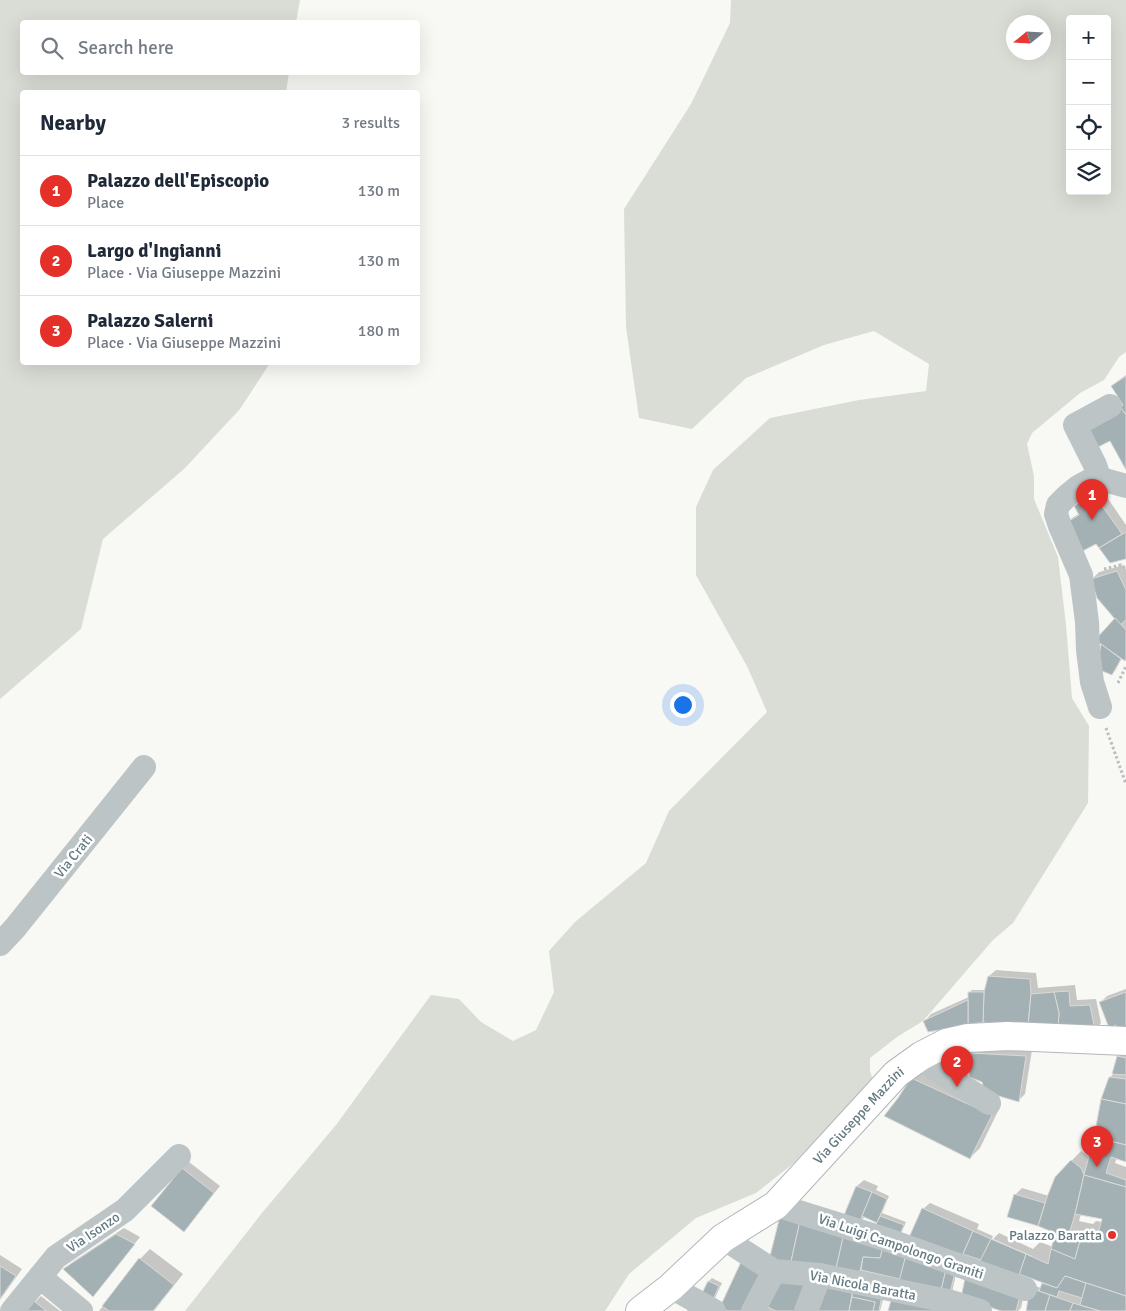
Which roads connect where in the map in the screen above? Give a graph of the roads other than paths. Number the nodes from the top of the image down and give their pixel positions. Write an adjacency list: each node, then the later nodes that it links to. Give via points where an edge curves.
1 (1110, 406): 2 (street, via 1075,424)
2 (1100, 480): 3 (street); 4 (street, via 1078,487 1058,505 1056,514 1081,575 1092,682)
3 (1126, 486)
4 (1100, 707)
5 (144, 767): 6 (street, Via Crati)
6 (0, 944)
7 (1126, 1041): 8 (main road, Via Giuseppe Mazzini, via 1008,1036 968,1038 946,1043)
8 (921, 1056): 9 (street); 11 (main road, Via Giuseppe Mazzini, via 896,1074)
9 (989, 1103)
10 (179, 1156): 15 (street, Via Isonzo, via 126,1210 56,1257)
11 (776, 1205): 12 (main road, Via Giuseppe Mazzini); 17 (street, Via Luigi Campolongo Graniti, via 888,1240)
12 (723, 1238): 13 (street, Via Nicola Baratta); 16 (main road, Via Giuseppe Mazzini)
13 (774, 1272): 14 (street, Via Nicola Baratta); 23 (street)
14 (820, 1275): 18 (street, Via Nicola Baratta); 24 (street)
15 (40, 1277): 19 (street, Via Isonzo); 20 (street)
16 (671, 1286): 21 (main road, Via Giuseppe Mazzini); 22 (street)
17 (1025, 1289)
18 (947, 1306): 25 (street, Via Nicola Baratta)
19 (12, 1311)
20 (81, 1311)
21 (640, 1311)
22 (714, 1311)
23 (752, 1311)
24 (806, 1311)
25 (980, 1311)

